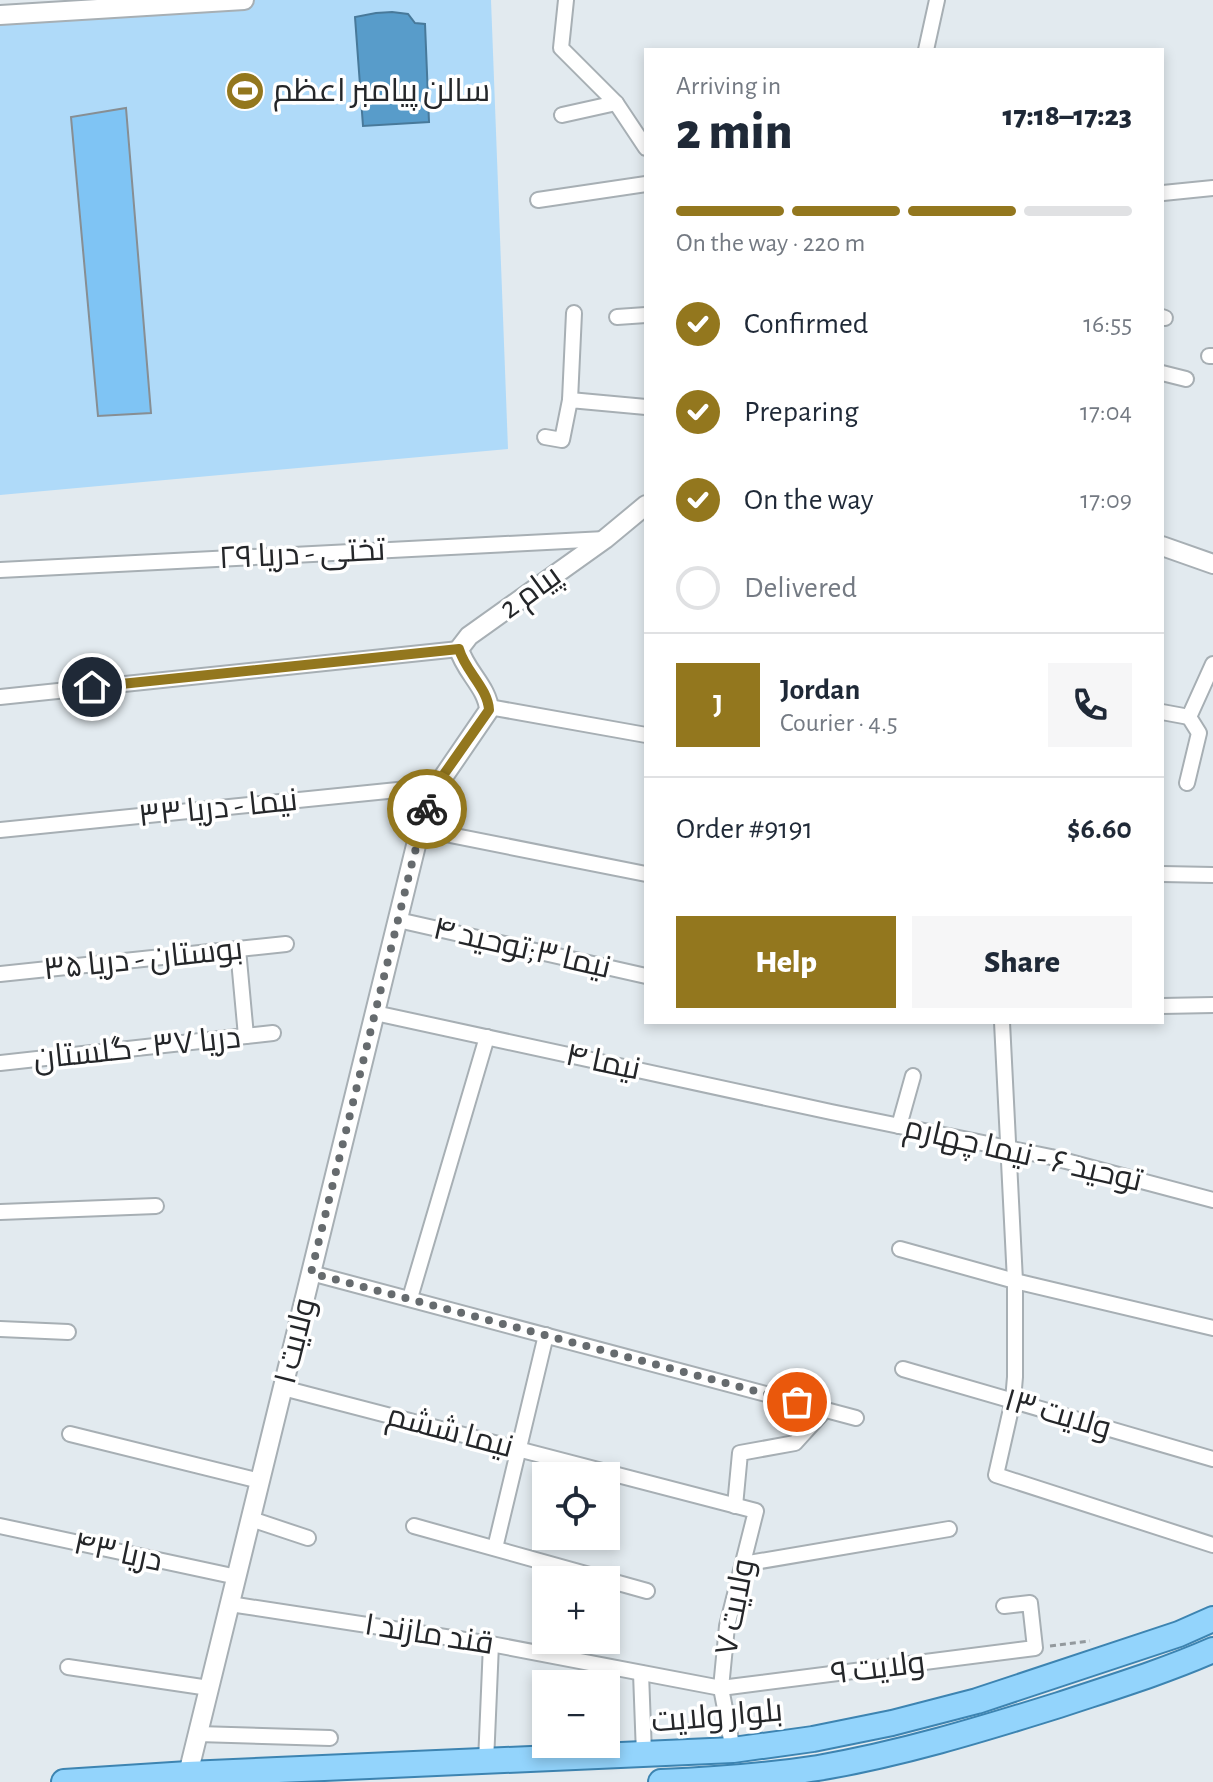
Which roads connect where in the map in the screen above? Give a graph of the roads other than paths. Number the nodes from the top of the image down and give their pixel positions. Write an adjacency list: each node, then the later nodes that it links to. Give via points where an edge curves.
1 (244, 0): 4 (street)
2 (566, 0): 7 (street, via 561,48)
3 (937, 0): 6 (street)
4 (151, 4): 5 (street)
5 (0, 15)
6 (926, 48)
7 (616, 103): 8 (street); 9 (street)
8 (562, 115)
9 (644, 145)
10 (644, 184): 13 (street)
11 (1213, 188): 12 (street)
12 (1164, 193)
13 (538, 200)
14 (574, 313): 19 (street)
15 (644, 315): 16 (street)
16 (617, 317)
17 (1164, 374): 18 (street)
18 (1186, 379)
19 (570, 400): 20 (street); 21 (street, via 562,440)
20 (644, 407)
21 (545, 437)
22 (644, 507): 23 (street, پیام 2)
23 (605, 539): 26 (street, تختی - دریا ۲۹); 27 (street, پیام 2, via 469,636)
24 (1164, 547): 25 (street)
25 (1213, 564)
26 (0, 570)
27 (459, 649): 29 (street); 30 (street)
28 (1213, 664): 32 (street)
29 (0, 697)
30 (489, 707): 33 (street); 35 (street, ولایت ۱)
31 (1164, 712): 32 (street)
32 (1189, 717): 34 (street, via 1199,733)
33 (644, 735)
34 (1187, 783)
35 (437, 786): 36 (street, ولایت ۱); 37 (street, نیما - دریا ۳۳)
36 (420, 829): 38 (street); 41 (street, ولایت ۱)
37 (0, 830)
38 (644, 874)
39 (1164, 874): 40 (street)
40 (1213, 875)
41 (398, 920): 45 (street, نیما ۳;توحید ۴); 48 (street, ولایت ۱)
42 (286, 944): 43 (street, بوستان - دریا ۳۵)
43 (238, 949): 44 (street, بوستان - دریا ۳۵); 51 (street)
44 (0, 974)
45 (644, 976)
46 (1213, 1005): 47 (street)
47 (1164, 1006)
48 (375, 1013): 52 (street, نیما ۴); 62 (street, ولایت ۱)
49 (1002, 1024): 57 (street)
50 (273, 1033): 51 (street, دریا ۳۷ - گلستان)
51 (246, 1036): 53 (street, دریا ۳۷ - گلستان)
52 (487, 1037): 55 (street, نیما ۴); 64 (street)
53 (0, 1063)
54 (913, 1076): 56 (street)
55 (831, 1112): 56 (street, توحید ۶ - نیما چهارم)
56 (899, 1126): 57 (street, توحید ۶ - نیما چهارم)
57 (1008, 1149): 58 (street, توحید ۶ - نیما چهارم); 63 (street)
58 (1213, 1200)
59 (156, 1206): 60 (street)
60 (0, 1212)
61 (900, 1249): 63 (street)
62 (311, 1273): 64 (street); 70 (street, ولایت ۱)
63 (1015, 1281): 65 (street); 71 (street)
64 (410, 1298): 68 (street)
65 (1213, 1328)
66 (0, 1329): 67 (street)
67 (68, 1332)
68 (546, 1335): 72 (street); 75 (street)
69 (903, 1369): 71 (street, ولایت ۱۳)
70 (283, 1388): 75 (street, نیما ششم); 77 (street, ولایت ۱)
71 (1013, 1400): 76 (street, ولایت ۱۳); 85 (street, via 996,1475)
72 (825, 1410): 73 (street); 78 (street, via 795,1443 740,1453)
73 (856, 1418)
74 (70, 1434): 77 (street)
75 (517, 1449): 78 (street, نیما ششم); 86 (street)
76 (1213, 1459)
77 (260, 1481): 80 (street, ولایت ۱)
78 (735, 1506): 79 (street, نیما ششم)
79 (756, 1511): 87 (street, ولایت ۷)
80 (251, 1519): 84 (street); 88 (street, ولایت ۱)
81 (0, 1526): 88 (street, دریا ۴۳)
82 (414, 1526): 86 (street)
83 (949, 1529): 87 (street)
84 (308, 1538)
85 (1213, 1545)
86 (495, 1548): 89 (street)
87 (743, 1564): 98 (street, ولایت ۷, via 727,1626)
88 (237, 1577): 90 (street, ولایت ۱)
89 (647, 1591)
90 (230, 1604): 93 (street, قند مازند ۱); 97 (street, ولایت ۱)
91 (1004, 1606): 98 (street, ولایت ۹, via 1030,1603 1035,1648)
92 (1213, 1619): 101 (main road, بلوار ولایت, via 977,1701 853,1731)
93 (491, 1644): 96 (street, قند مازند ۱); 103 (street)
94 (1213, 1650): 105 (main road, بلوار ولایت, via 1081,1698 913,1748)
95 (68, 1667): 97 (street)
96 (641, 1673): 98 (street, قند مازند ۱); 102 (street)
97 (209, 1688): 99 (street, ولایت ۱)
98 (721, 1688): 101 (street, ولایت ۷)
99 (198, 1734): 100 (street); 104 (street, ولایت ۱)
100 (330, 1738)
101 (733, 1750): 102 (main road, بلوار ولایت)
102 (644, 1754): 103 (main road, بلوار ولایت)
103 (486, 1762): 104 (main road, بلوار ولایت)
104 (188, 1774): 106 (main road, بلوار ولایت)
105 (739, 1780): 107 (main road, بلوار ولایت)
106 (64, 1782)
107 (661, 1782)

